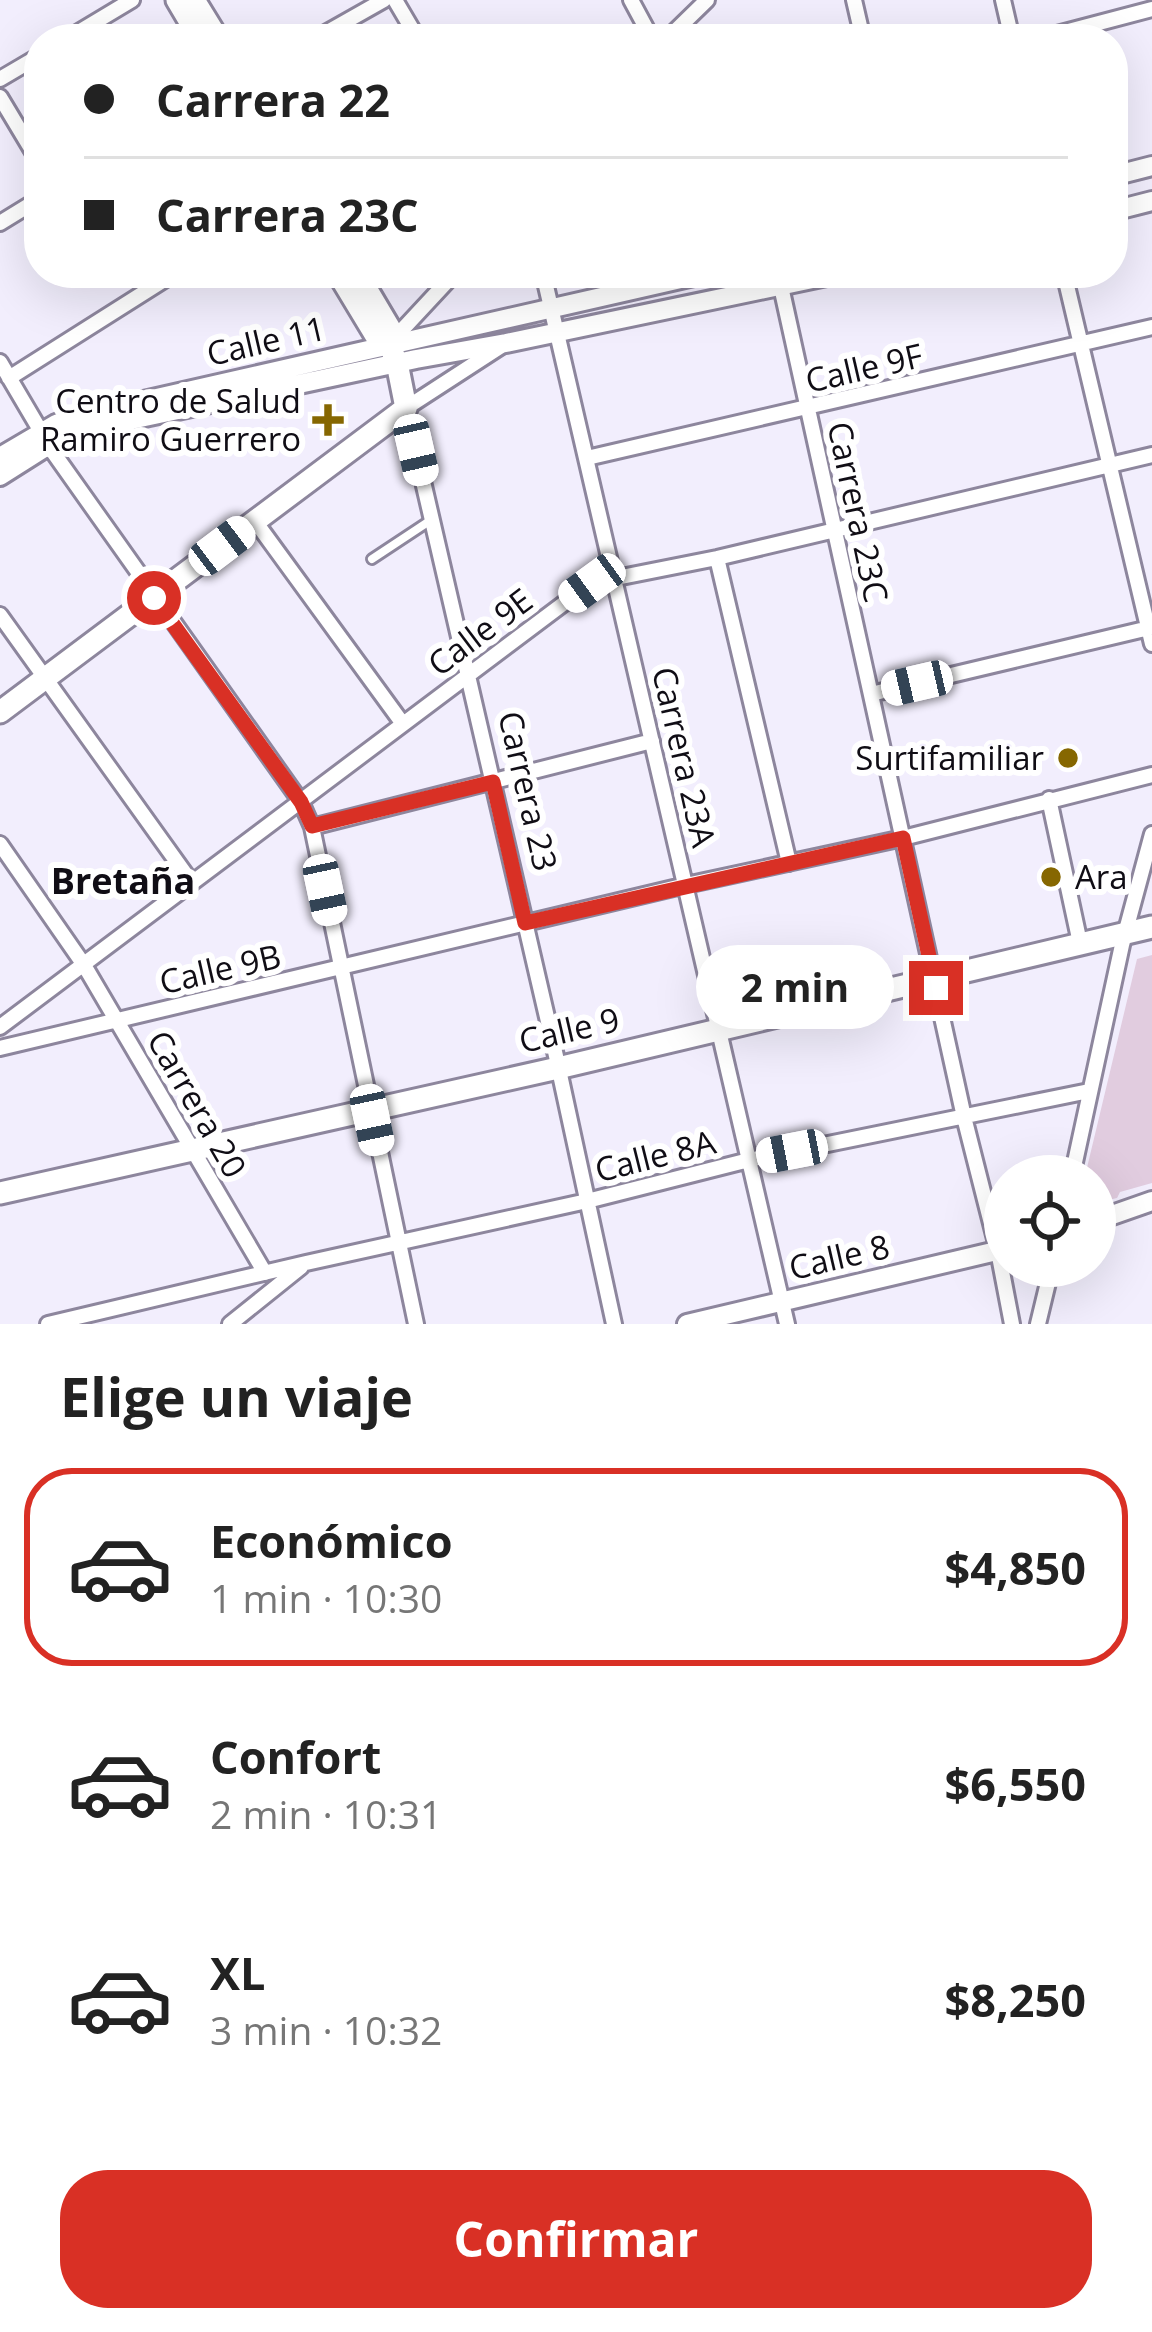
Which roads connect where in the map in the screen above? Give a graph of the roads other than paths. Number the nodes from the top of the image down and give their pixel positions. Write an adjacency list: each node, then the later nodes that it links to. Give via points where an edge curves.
1 (131, 0): 6 (street)
2 (384, 0): 7 (street)
3 (707, 0): 8 (street)
4 (1133, 7): 5 (street); 9 (street)
5 (1152, 9)
6 (92, 24)
7 (342, 24)
8 (682, 24)
9 (1083, 24)
10 (0, 97): 11 (street)
11 (24, 137)
12 (151, 288): 28 (street)
13 (347, 288): 26 (main road, Carrera 23)
14 (366, 288): 26 (main road, Carrera 23, via 392,332)
15 (443, 288): 26 (street)
16 (546, 288): 21 (street, Carrera 23A)
17 (640, 288): 21 (street)
18 (745, 288): 23 (street)
19 (781, 288): 30 (street, Carrera 23C)
20 (1067, 288): 25 (street)
21 (551, 308): 23 (street, Carrera 23A); 26 (street)
22 (1152, 327): 25 (street, Calle 9F)
23 (557, 332): 24 (street); 34 (street, Carrera 23A)
24 (506, 343): 26 (street); 29 (street)
25 (1080, 346): 30 (street, Calle 9F); 35 (street)
26 (393, 353): 29 (main road, Carrera 23); 31 (street, Calle 11, via 73,417)
27 (0, 362): 28 (street)
28 (9, 378): 31 (street)
29 (406, 408): 37 (street, Carrera 23); 38 (main road)
30 (808, 408): 34 (street, Calle 9F); 39 (street, Carrera 23C)
31 (45, 439): 33 (street, Calle 11); 36 (street, Calle 11); 43 (street)
32 (1152, 455): 35 (street, Calle 9E)
33 (0, 458)
34 (587, 458): 42 (street, Carrera 23A)
35 (1109, 466): 39 (street, Calle 9E); 45 (street)
36 (0, 476)
37 (432, 519): 40 (lane); 46 (street, Carrera 23)
38 (255, 521): 43 (main road); 50 (street)
39 (835, 530): 41 (street, Calle 9E); 48 (street, Carrera 23C)
40 (372, 559)
41 (717, 559): 42 (street, Calle 9E); 60 (street)
42 (614, 578): 46 (street, Calle 9E, via 592,583); 51 (street, Carrera 23A)
43 (154, 598): 47 (main road); 55 (street)
44 (0, 615): 47 (street)
45 (1150, 636): 48 (street)
46 (468, 674): 50 (street, Calle 9E); 53 (street, Carrera 23)
47 (44, 679): 49 (main road); 61 (street)
48 (871, 694): 58 (street, Carrera 23C)
49 (0, 712)
50 (403, 724): 55 (street, Calle 9E)
51 (652, 741): 53 (street); 62 (street, Carrera 23A)
52 (1152, 775): 54 (street, Calle 9B)
53 (493, 782): 56 (street); 63 (street, Carrera 23)
54 (1049, 799): 58 (street, Calle 9B); 66 (street)
55 (301, 802): 56 (street); 61 (street, Calle 9E)
56 (312, 826): 68 (street)
57 (1152, 834): 65 (street)
58 (903, 838): 60 (street, Calle 9B); 69 (street, Carrera 23C)
59 (0, 844): 67 (street, Carrera 20)
60 (789, 863): 62 (street, Calle 9B)
61 (192, 884): 67 (street, Calle 9E)
62 (686, 885): 63 (street, Calle 9B); 72 (street, Carrera 23A)
63 (525, 923): 68 (street, Calle 9B); 74 (street, Carrera 23)
64 (1152, 927): 65 (main road, Calle 9)
65 (1125, 933): 66 (main road, Calle 9); 75 (street)
66 (1080, 943): 69 (main road, Calle 9)
67 (84, 965): 70 (street, Carrera 20); 71 (street, Calle 9E)
68 (343, 968): 70 (street, Calle 9B); 76 (street)
69 (934, 978): 72 (main road, Calle 9); 77 (street, Carrera 23C)
70 (116, 1020): 73 (street, Calle 9B); 78 (street, Carrera 20)
71 (0, 1027)
72 (719, 1029): 74 (main road, Calle 9); 80 (street, Carrera 23A)
73 (0, 1048)
74 (558, 1068): 76 (main road, Calle 9); 83 (street, Carrera 23)
75 (1089, 1091): 77 (street, Calle 8A); 79 (street)
76 (370, 1108): 78 (main road, Calle 9); 86 (street)
77 (964, 1117): 80 (street, Calle 8A); 81 (street, Carrera 23C)
78 (192, 1150): 82 (main road, Calle 9); 89 (street, Carrera 20)
79 (1076, 1155)
80 (749, 1160): 83 (street, Calle 8A); 92 (street, Carrera 23A)
81 (984, 1187)
82 (0, 1193)
83 (587, 1201): 86 (street, Calle 8A); 96 (street, Carrera 23)
84 (1152, 1201): 85 (street)
85 (1116, 1214)
86 (398, 1243): 88 (street, Calle 8A); 95 (street)
87 (984, 1254): 92 (street, Calle 8)
88 (306, 1263): 89 (street, Calle 8A); 94 (street, Calle 8A)
89 (265, 1273): 93 (street, Calle 8A)
90 (1007, 1287): 99 (street, Carrera 23C)
91 (1047, 1287): 100 (street)
92 (782, 1300): 97 (street, Calle 8); 98 (street, Carrera 23A)
93 (48, 1324)
94 (230, 1324)
95 (416, 1324)
96 (614, 1324)
97 (687, 1324)
98 (788, 1324)
99 (1012, 1324)
100 (1039, 1324)

